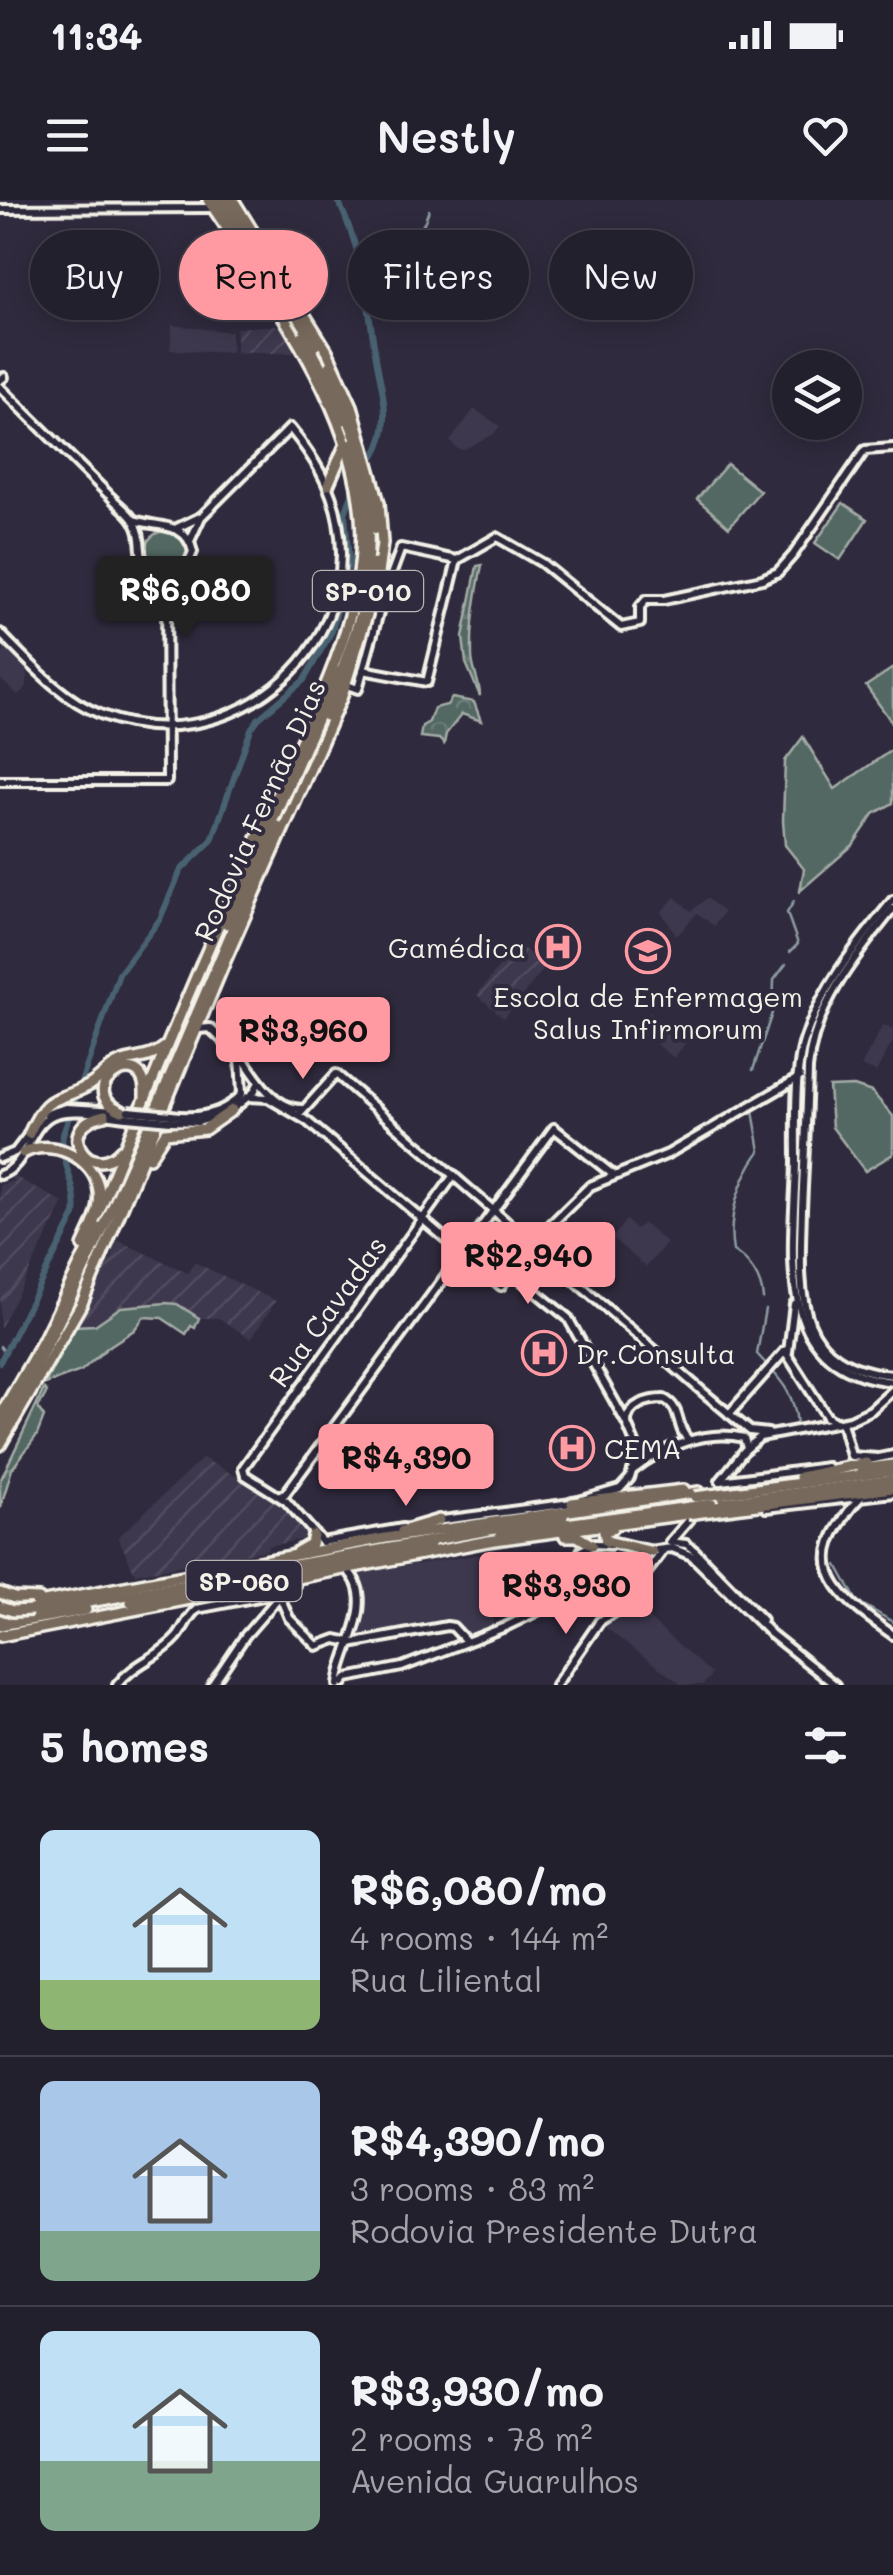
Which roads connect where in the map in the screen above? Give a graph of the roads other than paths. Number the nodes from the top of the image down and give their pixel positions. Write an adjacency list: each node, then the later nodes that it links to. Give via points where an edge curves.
1 (224, 200): 27 (highway, Rodovia Fernão Dias / SP-010, via 333,376 370,485 376,545 338,688)
2 (232, 200): 19 (highway, SP-010, via 340,375 374,476 381,517 378,582)
3 (213, 203): 4 (street); 6 (highway, SP-010, via 314,366); 25 (highway, Rodovia Fernão Dias / SP-010, via 332,389 366,495 370,544 333,685)
4 (0, 209)
5 (1, 381): 10 (street)
6 (345, 446): 8 (highway); 24 (highway, SP-010, via 362,527 352,600 321,696)
7 (893, 448): 15 (street, via 868,448 778,572 649,600 640,607 638,625 622,627 497,537)
8 (328, 485): 9 (street, via 290,428); 20 (street, via 338,520 338,586 297,669 225,717)
9 (201, 517): 12 (street); 14 (street)
10 (134, 520): 11 (street); 13 (street)
11 (157, 527): 12 (street); 13 (street)
12 (177, 528): 14 (street)
13 (142, 541): 16 (street, via 146,568)
14 (190, 541): 16 (street, via 190,564)
15 (457, 560): 18 (street, via 400,549); 18 (street, via 427,682)
16 (166, 578): 20 (street)
17 (0, 633): 20 (street, via 70,699 123,722)
18 (363, 670): 19 (street, via 358,688)
19 (346, 685): 26 (highway, SP-010)
20 (167, 727): 21 (street, via 167,780)
21 (0, 781)
22 (893, 900): 31 (street, via 829,988 804,1040)
23 (893, 909): 60 (street, via 853,958 813,1036 800,1287 816,1334 832,1352)
24 (212, 940): 25 (highway); 29 (highway, SP-010)
25 (209, 966): 62 (highway, Rodovia Fernão Dias / SP-010, via 105,1213)
26 (205, 1007): 28 (highway, SP-010); 32 (street, via 206,1019)
27 (192, 1021): 30 (highway); 62 (highway, Rodovia Fernão Dias / SP-010, via 94,1254)
28 (192, 1038): 30 (highway, SP-010); 33 (street, via 201,1027 212,1030 241,1060)
29 (170, 1042): 35 (highway, SP-010); 43 (highway, via 46,1106)
30 (182, 1062): 50 (highway, SP-010)
31 (800, 1077): 49 (street, via 668,1154); 58 (street)
32 (257, 1081): 33 (street); 34 (street); 41 (street)
33 (242, 1083): 42 (street, via 239,1098 216,1112)
34 (248, 1097): 38 (street); 41 (street, via 264,1096)
35 (144, 1104): 39 (highway, via 140,1074 117,1071 106,1080 104,1094); 44 (highway, SP-010)
36 (66, 1110): 37 (street); 43 (street, via 47,1114); 45 (street, via 46,1120)
37 (78, 1110): 39 (street); 40 (street)
38 (232, 1110): 42 (street, via 197,1122); 50 (highway, via 204,1129 165,1132)
39 (126, 1113): 40 (street); 42 (street, bridge)
40 (105, 1114): 44 (highway, via 80,1130 83,1153 104,1161)
41 (298, 1116): 48 (street, via 336,1074); 53 (street)
42 (171, 1118)
43 (29, 1134): 46 (street, via 16,1152)
44 (129, 1140): 52 (highway, SP-010)
45 (23, 1153): 47 (street); 52 (highway, via 55,1148 86,1165 98,1183)
46 (0, 1159): 47 (street)
47 (1, 1175)
48 (454, 1175): 51 (street); 53 (street, Rua Cavadas)
49 (613, 1175): 51 (street, via 554,1128); 54 (street, via 576,1194)
50 (128, 1195): 57 (highway, SP-010)
51 (494, 1209): 54 (street); 55 (street)
52 (97, 1216): 62 (highway)
53 (422, 1218): 55 (street); 90 (street, Rua Cavadas, via 246,1462 245,1475)
54 (533, 1242): 56 (street); 66 (street)
55 (462, 1252): 56 (street, via 501,1286); 90 (street)
56 (511, 1272): 65 (street, via 568,1318)
57 (94, 1276): 62 (highway, via 43,1365); 81 (highway, SP-010)
58 (795, 1293): 59 (street); 60 (street, via 818,1348 845,1369)
59 (786, 1352): 66 (street); 68 (street)
60 (878, 1377): 61 (street)
61 (893, 1378)
62 (21, 1388): 67 (highway, Rodovia Fernão Dias / SP-010); 74 (highway, Rodovia Fernão Dias / SP-010)
63 (891, 1396): 69 (street)
64 (638, 1405): 65 (street); 71 (street, via 628,1413); 76 (street, via 669,1401)
65 (620, 1412): 71 (street)
66 (729, 1414): 70 (street)
67 (0, 1416)
68 (827, 1417): 69 (street); 72 (street)
69 (844, 1421): 72 (street); 83 (street, via 851,1456)
70 (739, 1422): 73 (street); 77 (street, via 742,1432)
71 (628, 1424): 79 (street)
72 (818, 1426): 75 (street)
73 (746, 1428): 75 (street); 82 (street)
74 (0, 1432)
75 (768, 1433): 82 (street)
76 (682, 1434): 78 (street); 80 (street)
77 (734, 1436): 78 (street); 82 (street, via 744,1438)
78 (690, 1440): 80 (street)
79 (635, 1443): 84 (street); 86 (street)
80 (678, 1443): 84 (street)
81 (0, 1445)
82 (745, 1448): 88 (street)
83 (881, 1458): 85 (street); 88 (street)
84 (644, 1462): 86 (street)
85 (893, 1463): 88 (highway, SP-060); 88 (highway, SP-060)
86 (632, 1471): 92 (street, via 620,1489)
87 (893, 1487): 89 (street); 94 (highway, SP-060); 94 (highway, SP-060)
88 (720, 1488): 93 (highway, SP-060, bridge)
89 (865, 1496): 91 (street); 122 (street, via 829,1540 827,1565 849,1603)
90 (283, 1497): 97 (street)
91 (841, 1500): 93 (street, SP-060); 122 (street, via 845,1511 823,1547 825,1571 847,1606)
92 (572, 1503): 93 (highway, via 673,1489); 95 (street)
93 (689, 1507): 94 (highway, SP-060, bridge); 96 (street); 98 (highway, SP-060); 105 (highway, via 603,1537); 107 (highway, SP-060); 115 (highway, SP-060, via 486,1529); 121 (highway, SP-060, via 488,1534)
94 (711, 1508)
95 (439, 1520): 97 (street, via 329,1543); 98 (highway)
96 (678, 1532): 100 (street); 101 (street)
97 (313, 1535): 108 (highway)
98 (386, 1538): 108 (highway, SP-060)
99 (579, 1538): 102 (highway); 104 (highway); 107 (highway)
100 (670, 1542): 101 (street); 103 (street)
101 (686, 1544): 106 (street)
102 (592, 1545): 104 (street); 109 (street, via 628,1550)
103 (664, 1550): 105 (street); 106 (street); 111 (street)
104 (582, 1551): 123 (street, via 558,1600)
105 (652, 1552): 109 (street)
106 (694, 1554): 130 (street, via 785,1647)
107 (419, 1555): 112 (highway); 116 (highway, SP-060)
108 (292, 1556): 119 (highway, SP-060)
109 (637, 1558): 110 (street)
110 (638, 1568): 111 (street); 114 (street)
111 (648, 1572): 114 (street)
112 (350, 1573): 113 (highway); 125 (street, via 360,1610)
113 (295, 1586): 116 (highway); 118 (street)
114 (636, 1586): 129 (street, via 599,1622)
115 (175, 1588): 120 (highway, bridge, via 32,1610); 121 (highway, SP-060)
116 (236, 1592): 124 (highway, SP-060)
117 (0, 1594): 119 (highway)
118 (279, 1596): 125 (street, via 289,1618 317,1646); 127 (street, via 197,1610 175,1639 130,1668); 128 (street)
119 (71, 1597): 120 (highway, SP-060)
120 (0, 1608)
121 (0, 1621)
122 (893, 1637)
123 (462, 1639): 125 (street, via 446,1626); 126 (street, via 402,1667)
124 (0, 1640)
125 (350, 1643): 126 (street)
126 (342, 1681)
127 (117, 1685)
128 (212, 1685)
129 (556, 1685)
130 (838, 1685)

